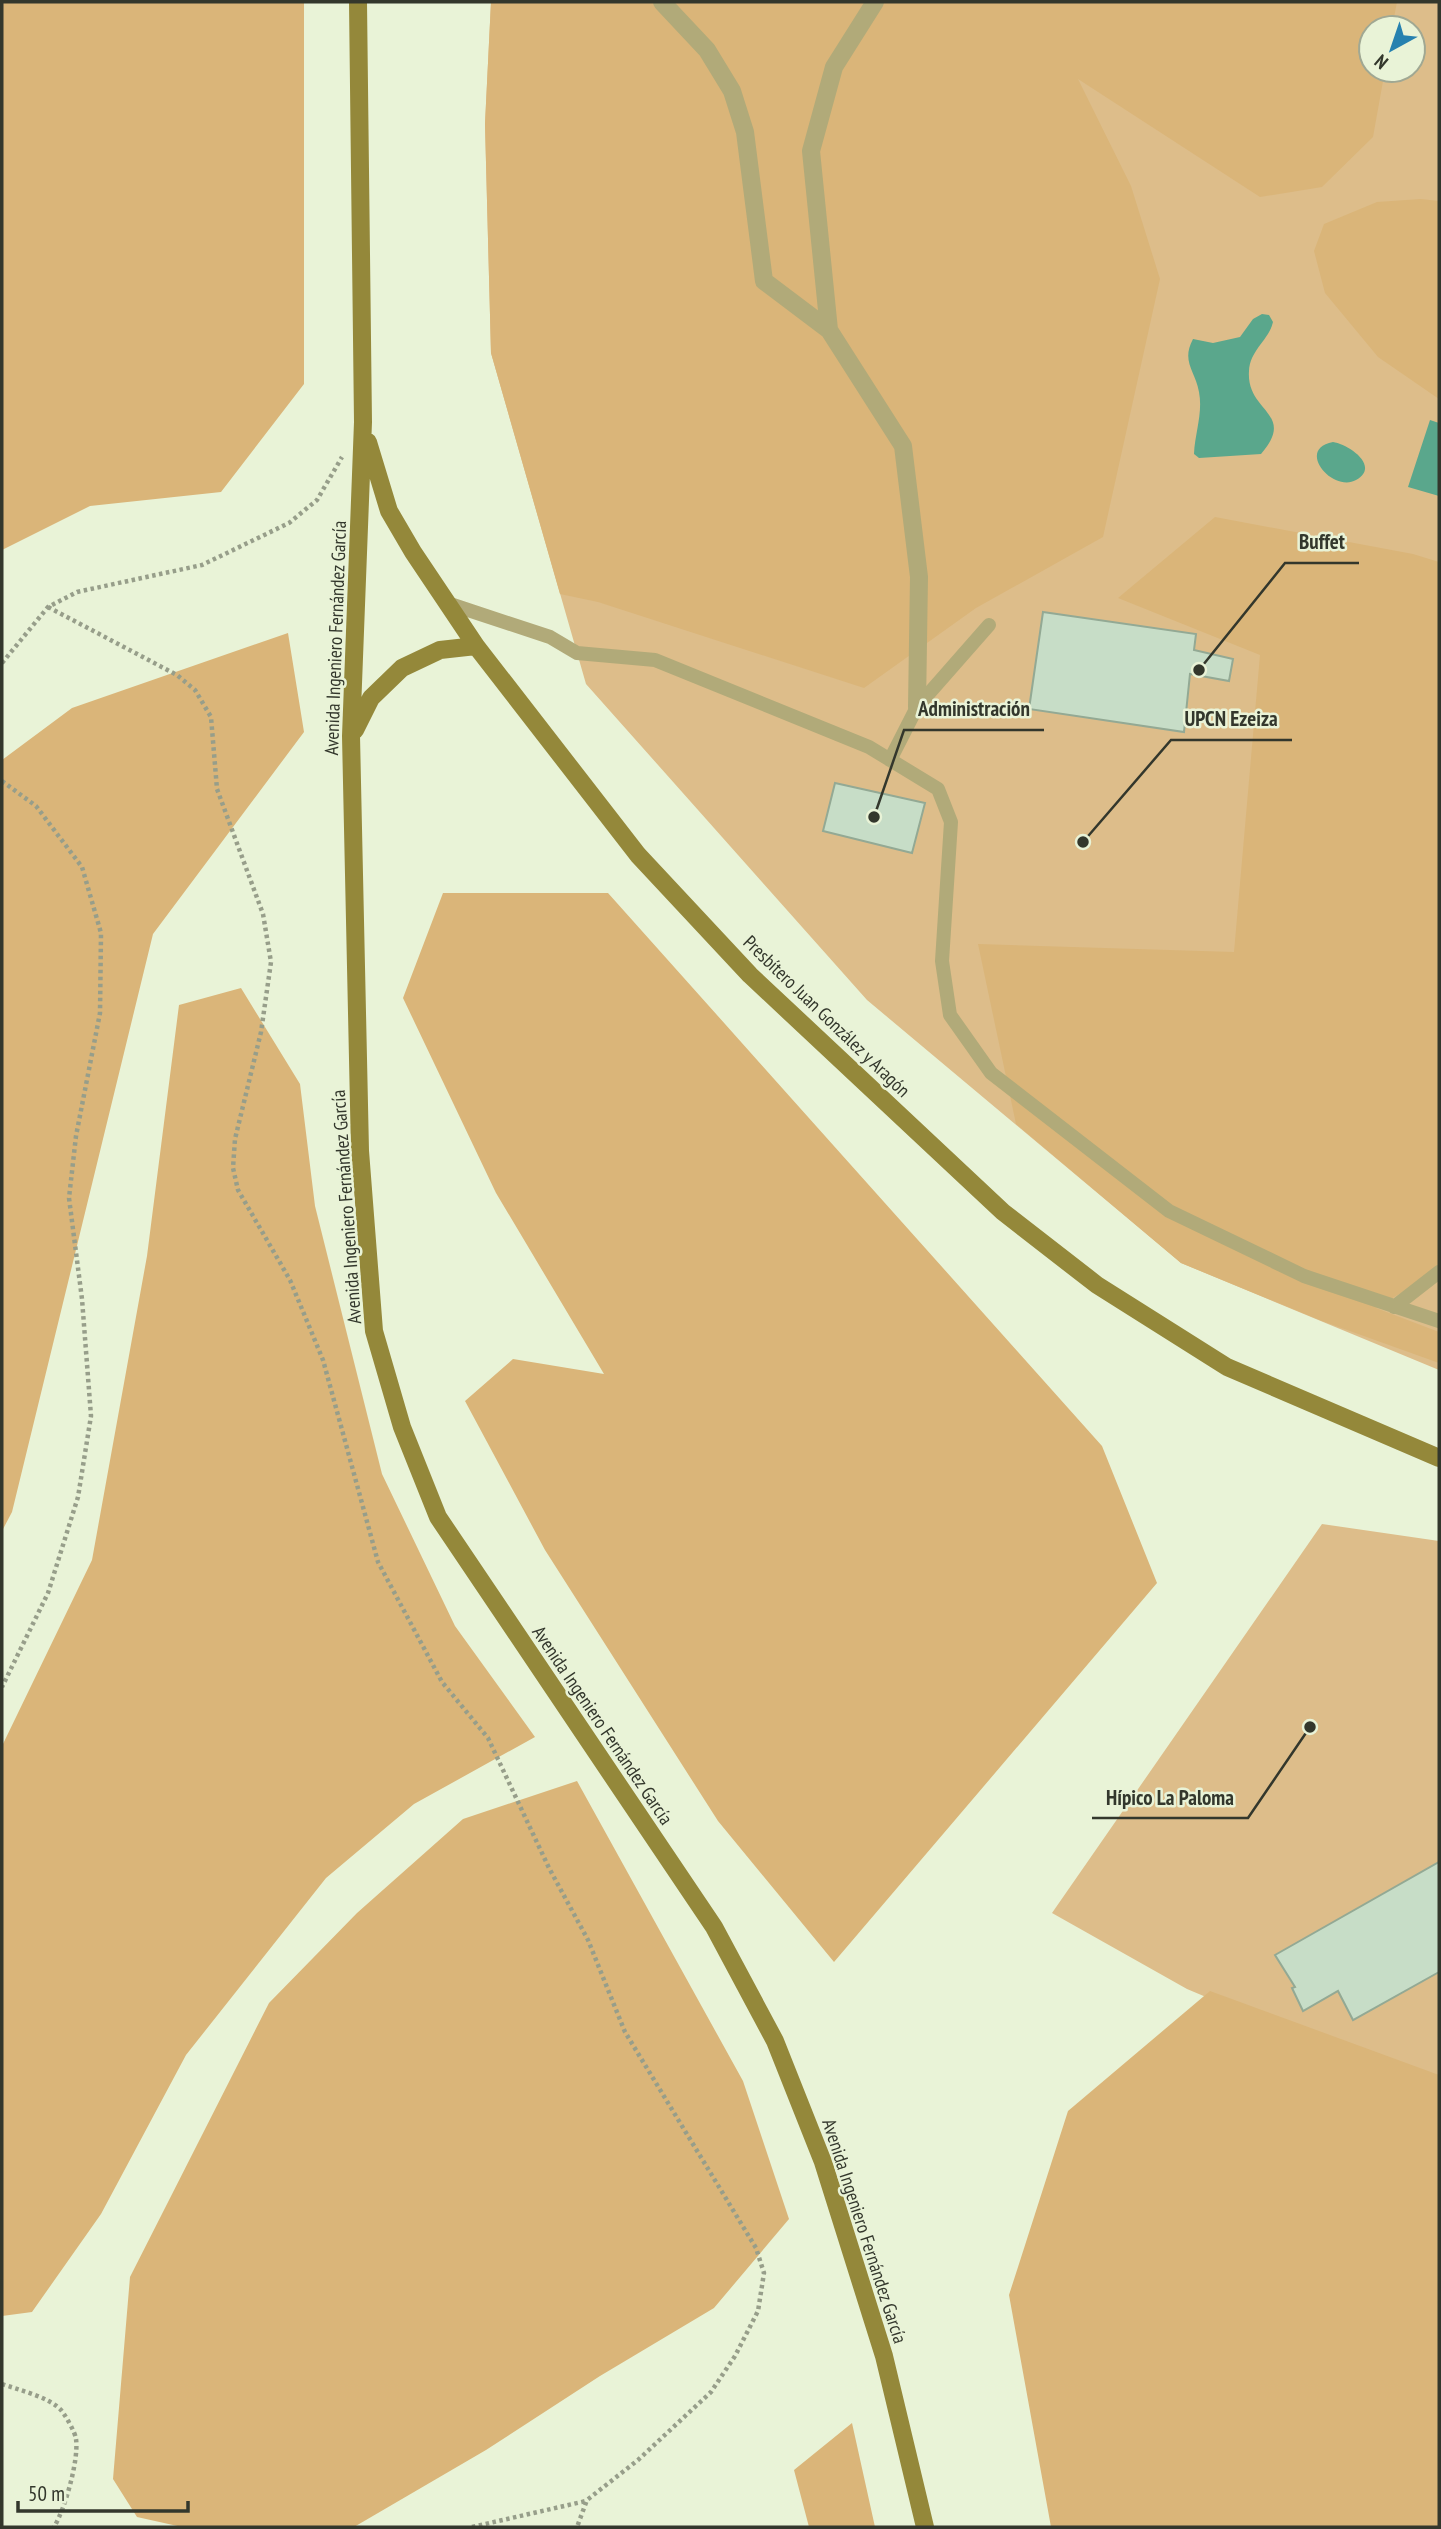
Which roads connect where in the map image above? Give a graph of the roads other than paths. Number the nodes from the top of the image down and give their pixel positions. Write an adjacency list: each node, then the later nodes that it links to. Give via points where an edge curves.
1 (358, 2): 5 (street, Avenida Ingeniero Fernández García)
2 (662, 2): 4 (street, via 707,50 732,91 745,132 764,281)
3 (875, 2): 4 (street, via 834,67 811,151)
4 (829, 330): 9 (street, via 903,446 919,577)
5 (363, 422): 6 (street, Presbítero Juan González y Aragón, via 389,511); 10 (street, Avenida Ingeniero Fernández García)
6 (447, 603): 8 (street, Presbítero Juan González y Aragón); 11 (lane, via 550,636 577,653 655,660 869,747)
7 (989, 625): 9 (lane)
8 (476, 646): 10 (street, via 440,650 402,668 371,698); 15 (street, Presbítero Juan González y Aragón, via 648,865 750,975 1003,1212 1097,1285 1227,1367)
9 (917, 706): 11 (lane)
10 (351, 736): 16 (street, Avenida Ingeniero Fernández García, via 360,1151 374,1331 402,1427 438,1517 714,1927 775,2041 823,2162 884,2356)
11 (890, 760): 13 (lane, via 938,789 951,822 942,961 950,1015 991,1073 1169,1211 1304,1276)
12 (1439, 1272): 13 (lane)
13 (1394, 1307): 14 (lane)
14 (1439, 1321)
15 (1439, 1458)
16 (925, 2527)

